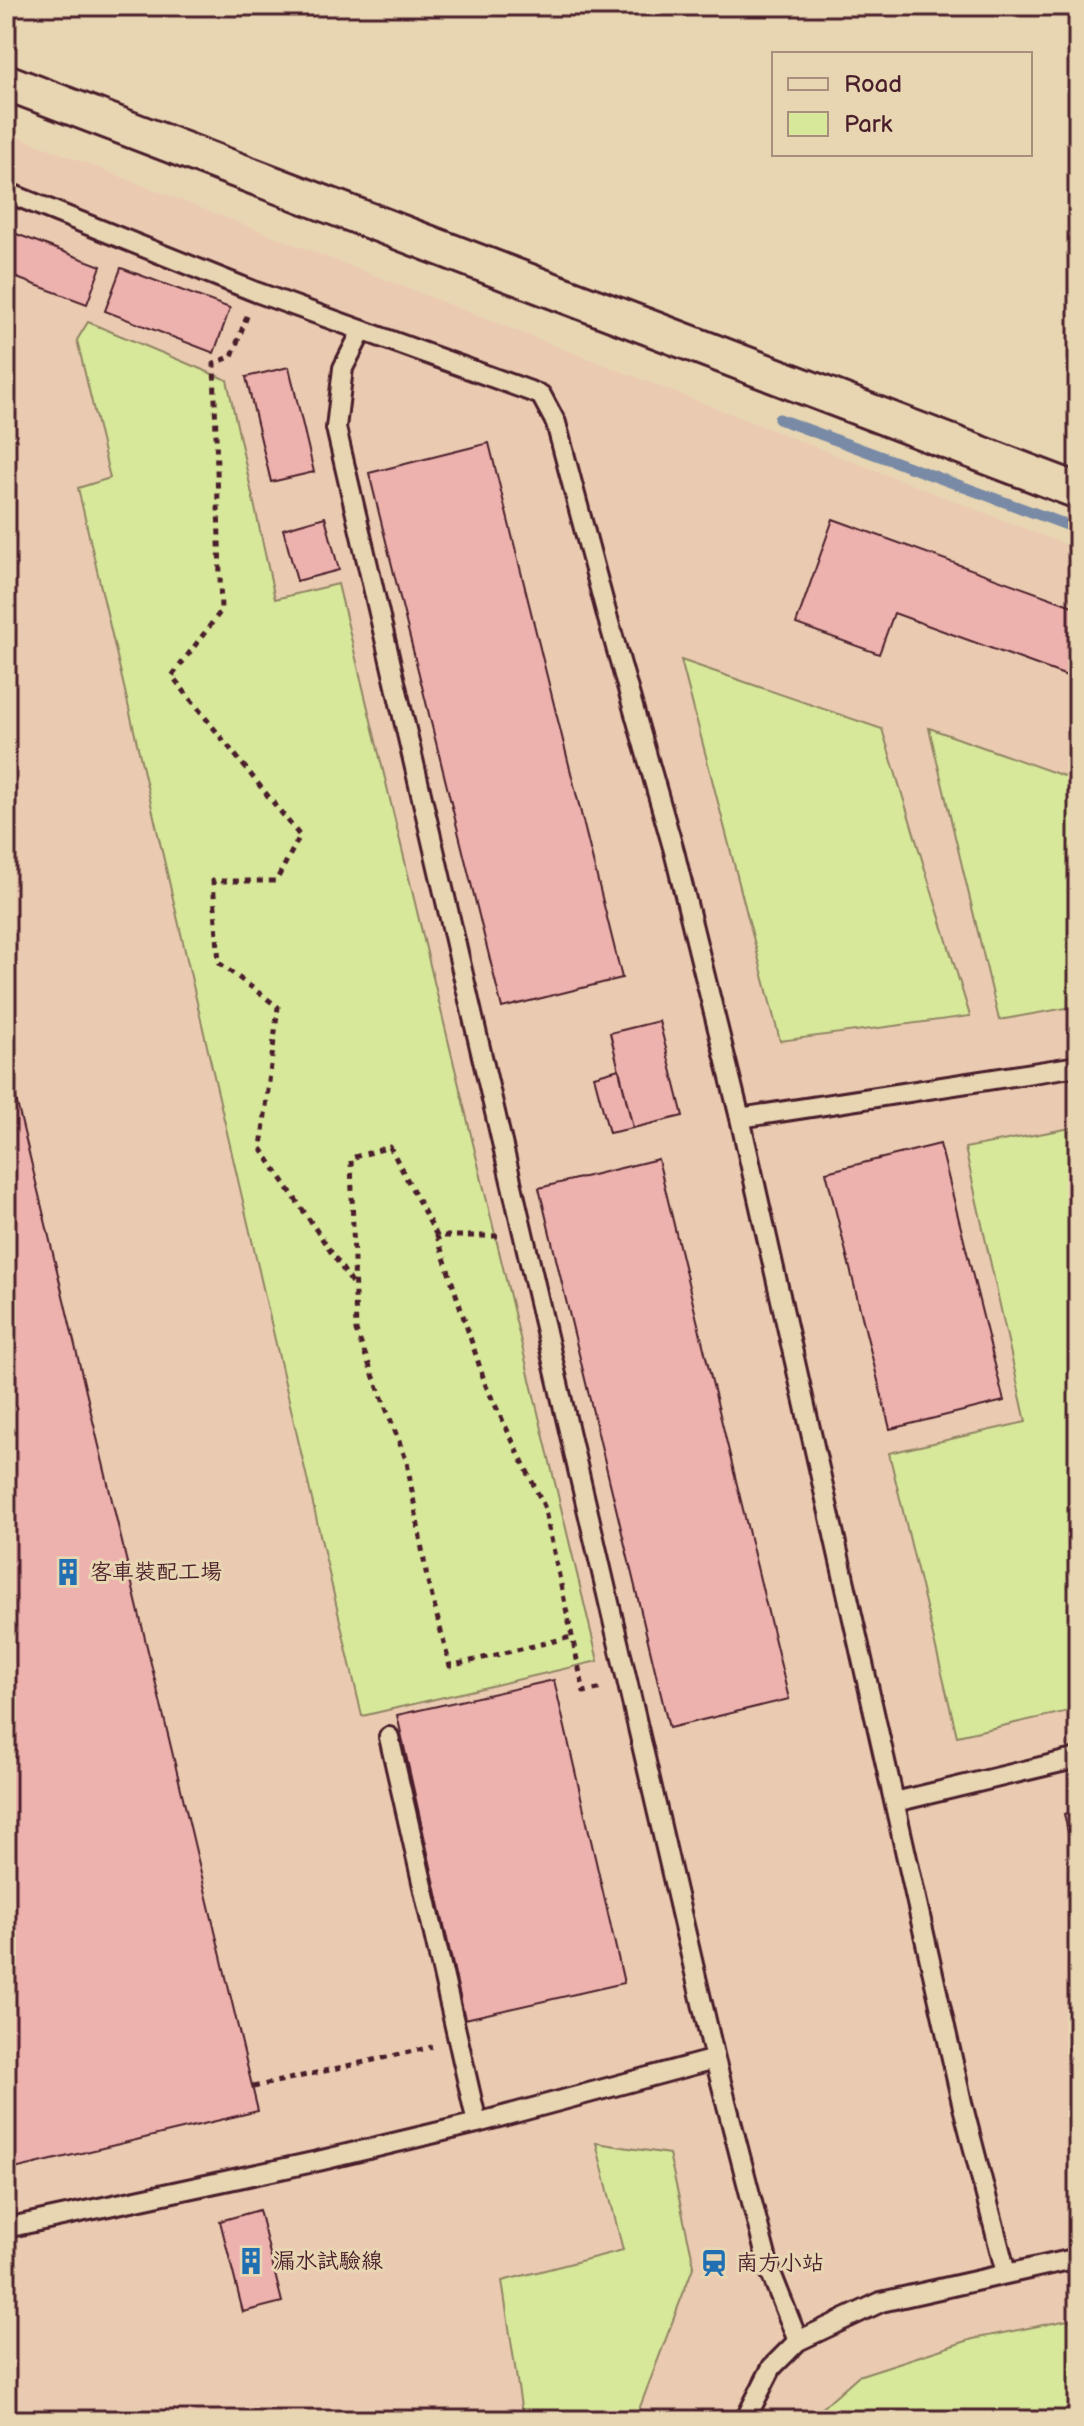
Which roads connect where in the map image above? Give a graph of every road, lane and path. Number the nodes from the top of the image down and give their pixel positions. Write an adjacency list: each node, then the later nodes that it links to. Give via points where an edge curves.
1 (6, 82): 5 (street)
2 (6, 192): 3 (lane)
3 (256, 292): 4 (lane); 10 (path, via 232,356 214,364 221,611 172,676 300,836 276,881 213,881 219,963 278,1007 261,1148)
4 (362, 331): 7 (lane, via 541,395 556,423 674,851); 8 (lane, via 343,368 336,428)
5 (1078, 491)
6 (1078, 1066): 7 (lane)
7 (740, 1118): 15 (lane)
8 (523, 1232): 9 (path); 12 (lane)
9 (437, 1236): 10 (path, via 390,1147 351,1158); 11 (path, via 486,1386 544,1506)
10 (354, 1286): 11 (path, via 356,1331 407,1462 427,1578 450,1666)
11 (571, 1637): 12 (path, via 584,1692)
12 (627, 1683): 17 (lane)
13 (389, 1737): 19 (lane)
14 (1078, 1758): 15 (lane)
15 (895, 1802): 22 (lane)
16 (439, 2045): 18 (path)
17 (715, 2059): 19 (lane); 23 (lane, via 765,2254)
18 (253, 2087)
19 (477, 2123): 20 (lane)
20 (6, 2228)
21 (1078, 2258): 22 (lane)
22 (1006, 2273): 23 (lane, via 881,2302)
23 (798, 2341): 24 (lane, via 772,2367)
24 (745, 2420)

